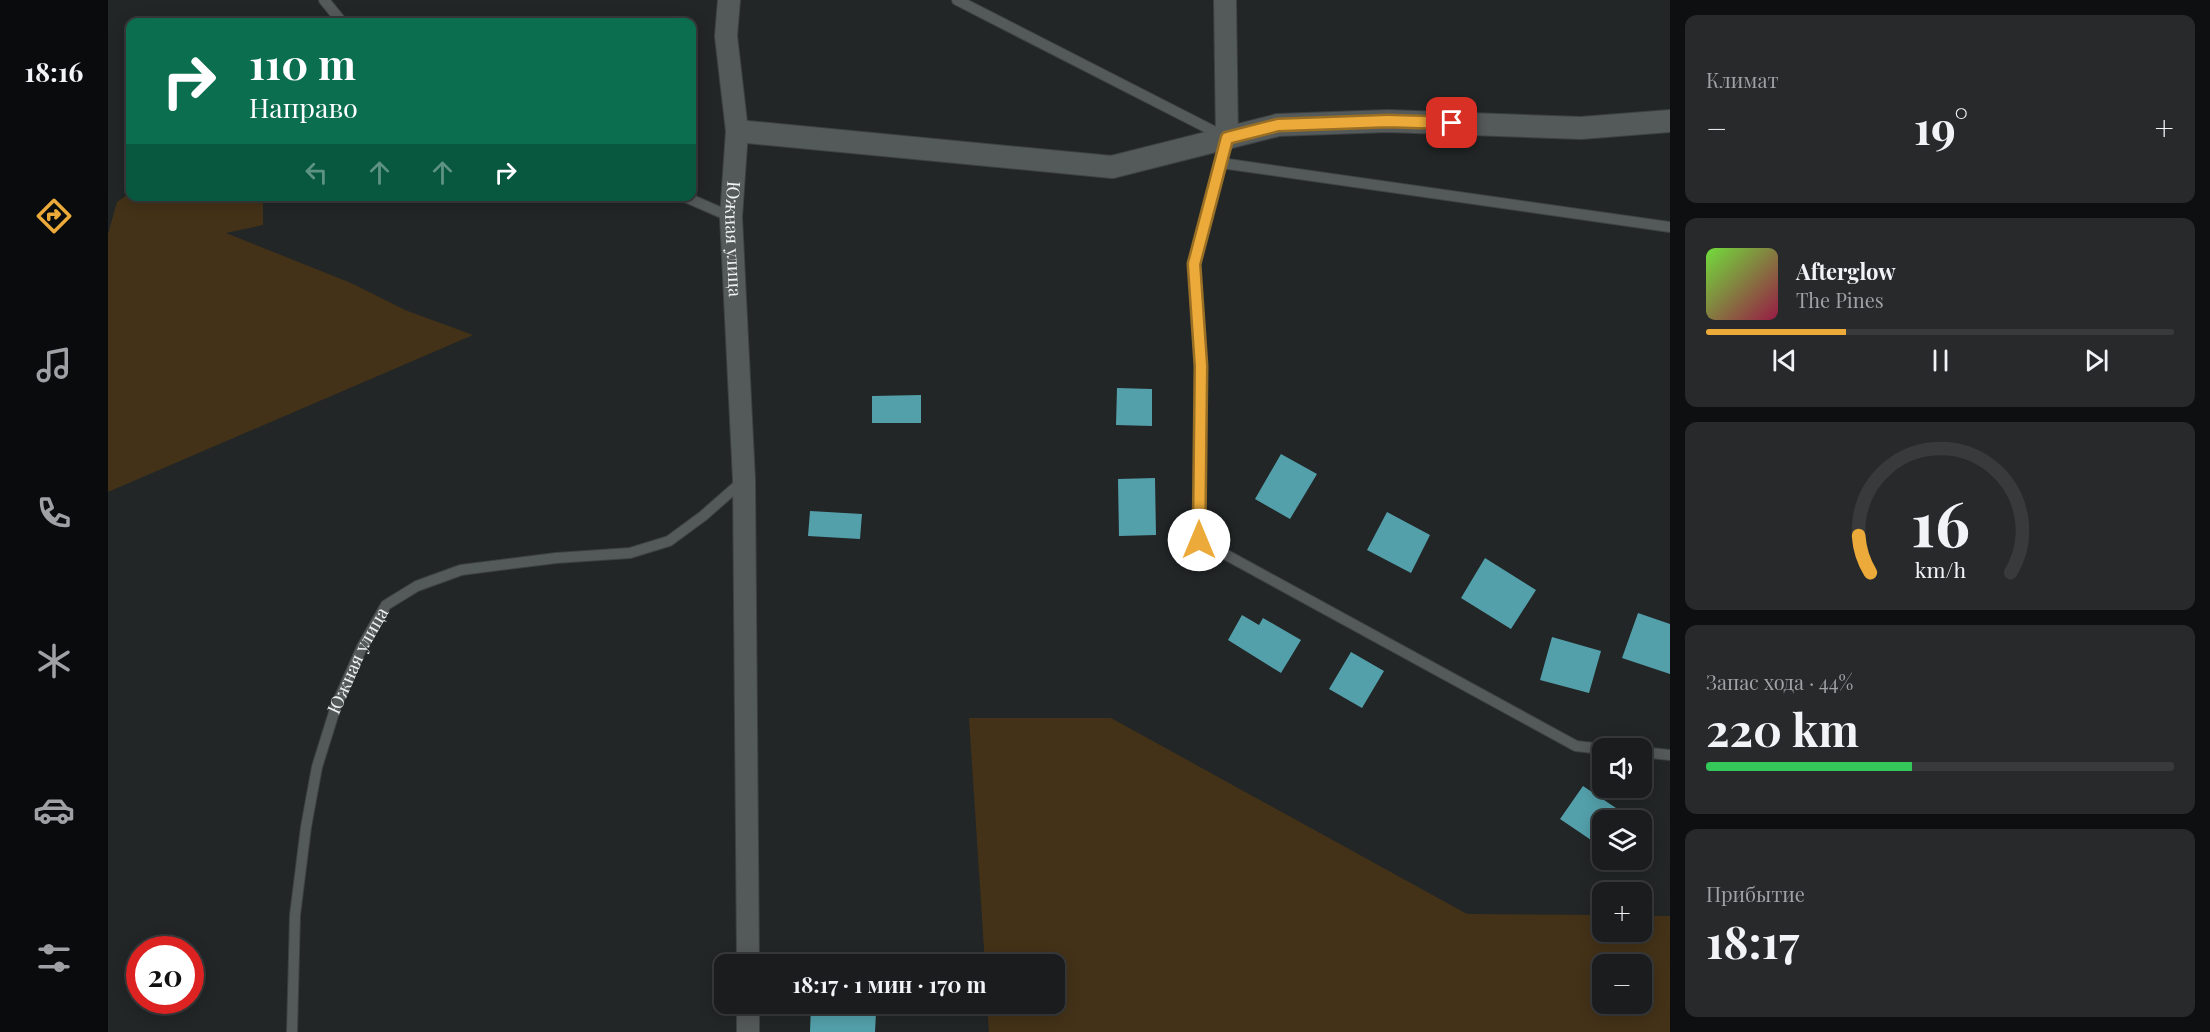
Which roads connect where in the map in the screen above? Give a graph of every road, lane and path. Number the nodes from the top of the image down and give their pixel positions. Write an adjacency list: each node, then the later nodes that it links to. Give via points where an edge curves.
1 (324, 0): 5 (lane)
2 (729, 0): 7 (street, Южная улица, via 726,36)
3 (957, 0): 8 (lane)
4 (1225, 0): 8 (street)
5 (339, 18)
6 (1670, 121): 8 (street, via 1581,128 1388,121 1278,125)
7 (737, 131): 8 (street, via 1112,166); 11 (street, Южная улица)
8 (1227, 138): 9 (lane)
9 (1221, 163): 12 (lane); 14 (lane, via 1194,264 1201,366 1199,540 1576,746)
10 (694, 201): 11 (lane)
11 (731, 217): 13 (street, Южная улица)
12 (1670, 227)
13 (744, 480): 17 (street, Южная улица); 19 (lane, Южная улица, via 669,541 630,553 461,570 417,586 386,605 336,705 317,767 295,915)
14 (1592, 748)
15 (1652, 753): 16 (lane)
16 (1670, 755)
17 (748, 954)
18 (748, 1014): 20 (street)
19 (292, 1032)
20 (748, 1032)

